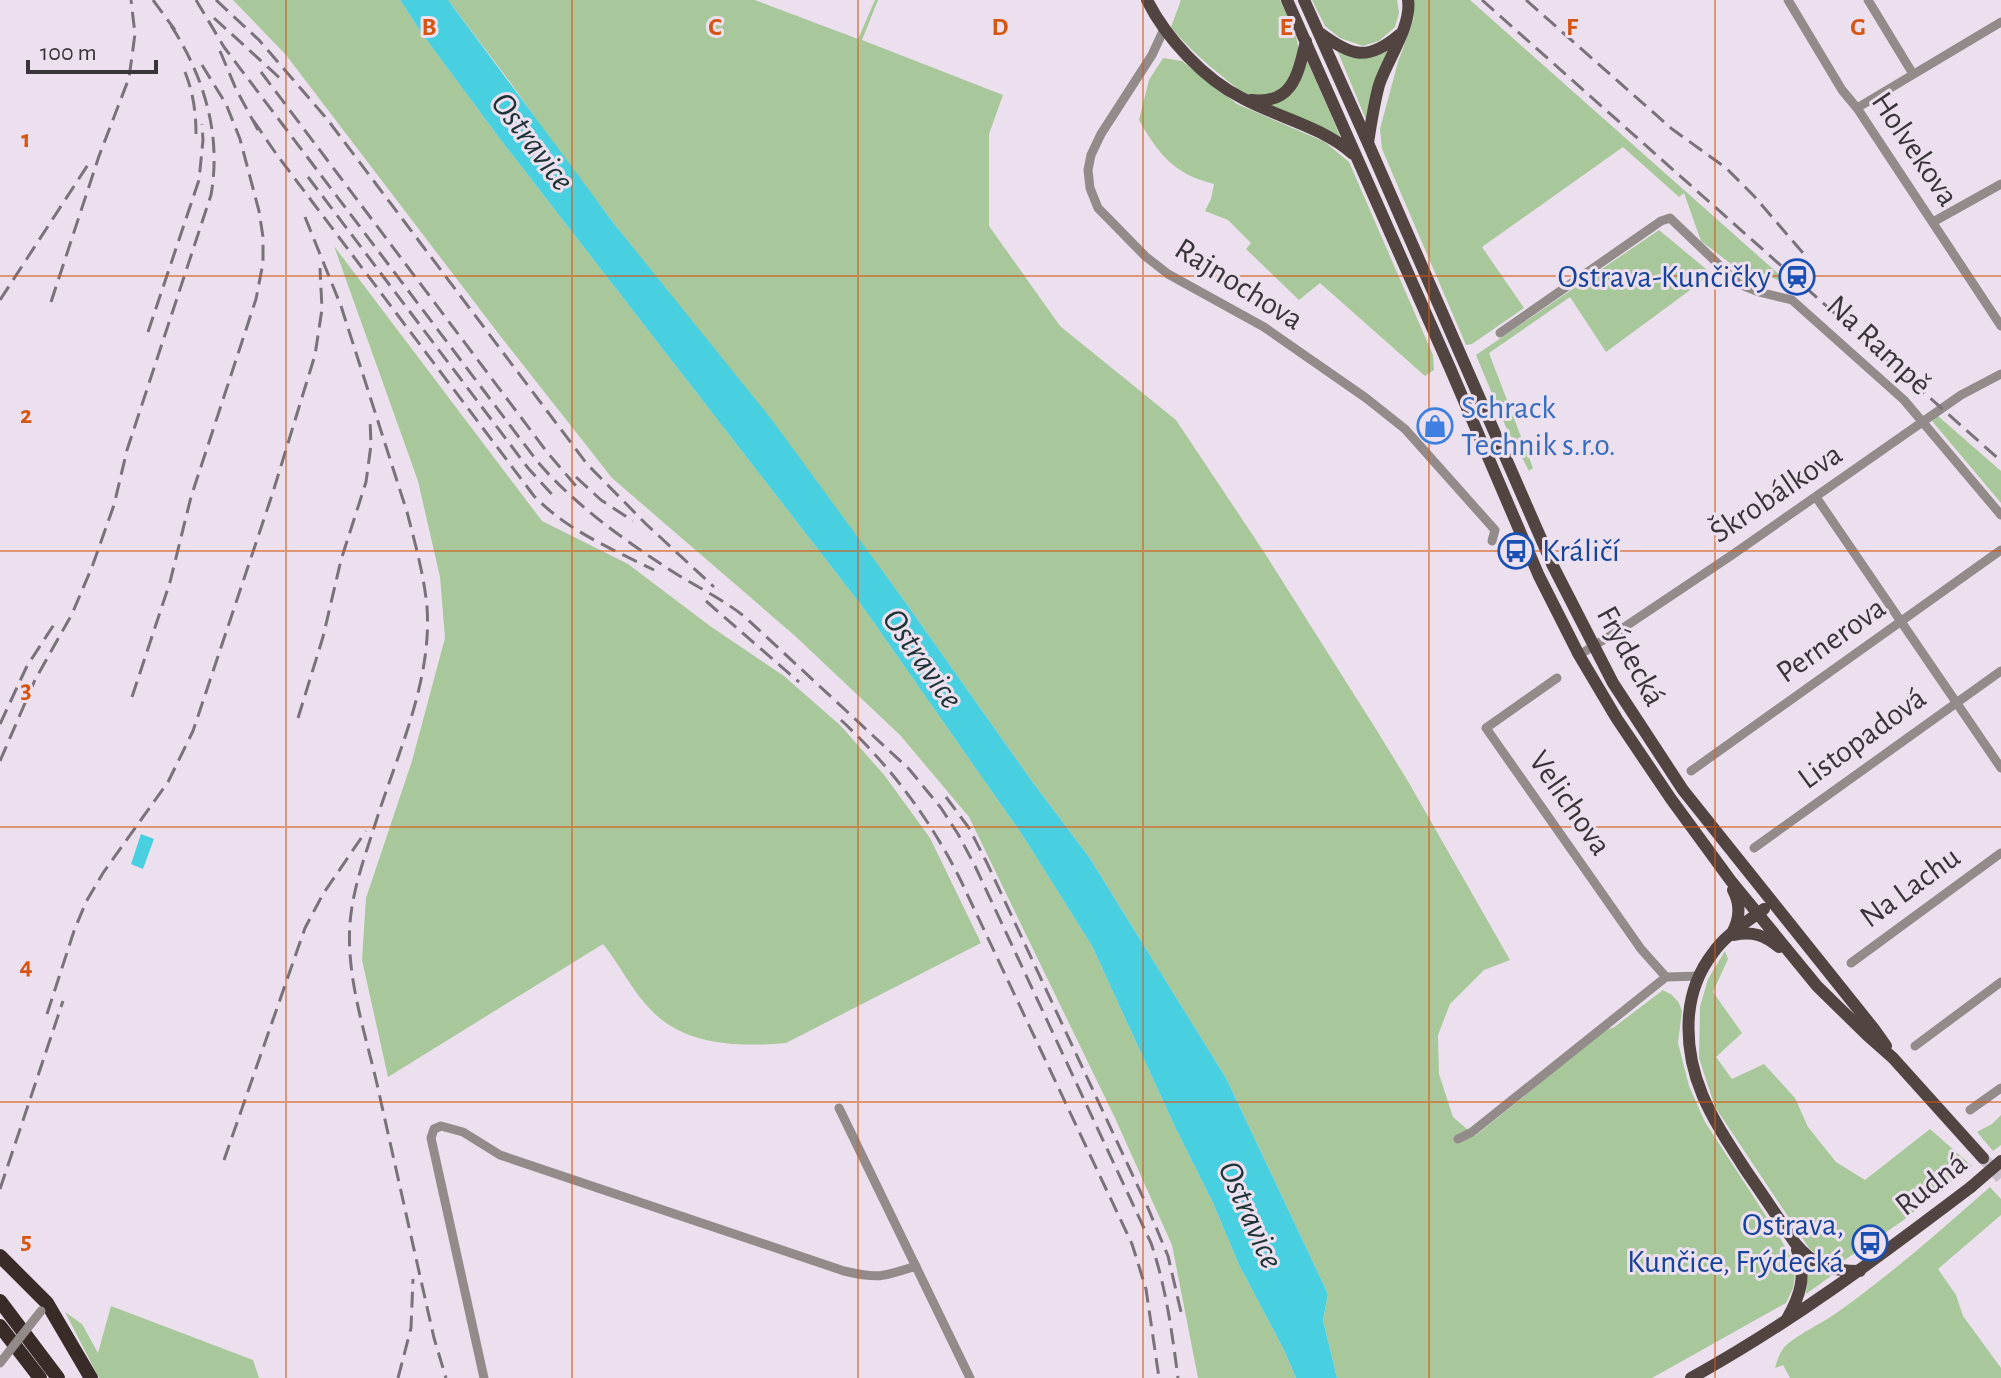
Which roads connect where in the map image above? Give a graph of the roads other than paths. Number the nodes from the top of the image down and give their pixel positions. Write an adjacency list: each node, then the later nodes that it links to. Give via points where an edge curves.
1 (1147, 0): 8 (main road)
2 (1287, 0): 11 (main road, Frýdecká)
3 (1304, 0): 9 (main road, Frýdecká)
4 (1408, 0): 10 (main road)
5 (1788, 0): 14 (street, Holvekova)
6 (1868, 0): 12 (street)
7 (2001, 22): 12 (street)
8 (1164, 29): 13 (main road, via 1204,71); 25 (street, Rajnochova, via 1093,149 1089,178 1095,204 1168,274 1264,327 1405,429 1495,530)
9 (1318, 31): 10 (main road, via 1357,54 1377,50); 15 (main road, Frýdecká)
10 (1401, 33): 15 (main road, via 1377,94)
11 (1306, 41): 13 (main road, via 1298,72 1286,91 1268,100); 16 (main road, Frýdecká)
12 (1913, 74): 14 (street)
13 (1240, 98): 16 (main road, via 1319,130)
14 (1857, 108): 18 (street, Holvekova)
15 (1368, 143): 28 (main road, Frýdecká, via 1542,542)
16 (1356, 157): 29 (main road, Frýdecká, via 1539,576)
17 (2001, 184): 18 (street)
18 (1933, 222): 19 (street, Holvekova)
19 (2001, 326)
20 (1500, 333): 22 (street, Na Rampě, via 1670,218 1739,284 1792,300)
21 (2001, 374): 22 (street, Škrobálkova)
22 (1924, 423): 23 (street, Škrobálkova); 24 (street, Na Rampě)
23 (1816, 497): 27 (street); 28 (street, Škrobálkova)
24 (2001, 515)
25 (1492, 541)
26 (2001, 550): 27 (street, Pernerova)
27 (1901, 622): 32 (street); 34 (street, Pernerova)
28 (1594, 647): 29 (street, Škrobálkova); 38 (main road, Frýdecká, via 1683,790)
29 (1579, 655): 37 (main road, Frýdecká, via 1624,730)
30 (2001, 671): 32 (street, Listopadová)
31 (1557, 678): 44 (street, Velichova, via 1486,728)
32 (1956, 703): 33 (street); 35 (street, Listopadová)
33 (2001, 768)
34 (1691, 771)
35 (1754, 848)
36 (2001, 853): 42 (street, Na Lachu)
37 (1720, 867): 39 (main road, Frýdecká); 40 (main road, via 1739,910)
38 (1773, 902): 39 (main road); 47 (main road, Frýdecká)
39 (1757, 914): 40 (main road); 41 (main road, Frýdecká)
40 (1730, 936): 41 (main road, via 1760,934); 43 (main road)
41 (1791, 955): 47 (main road, Frýdecká)
42 (1851, 963)
43 (1700, 976): 44 (street); 54 (main road, via 1688,1030 1697,1084 1724,1136)
44 (1666, 977): 51 (street)
45 (2001, 982): 46 (street)
46 (1915, 1046)
47 (1893, 1058): 52 (main road, Frýdecká)
48 (2001, 1088): 50 (street)
49 (839, 1108): 56 (street)
50 (1970, 1110)
51 (1458, 1139)
52 (1983, 1158)
53 (2001, 1161): 57 (main road, Rudná, bridge)
54 (1795, 1243): 57 (main road, via 1820,1265); 60 (main road, via 1802,1281)
55 (0, 1256): 65 (highway, via 47,1303)
56 (916, 1266): 66 (street, via 879,1277 844,1271 500,1155 463,1132 441,1126 431,1134 432,1147); 67 (street)
57 (1860, 1271): 60 (main road, Rudná)
58 (0, 1301): 64 (highway)
59 (41, 1311): 62 (street, bridge)
60 (1785, 1323): 68 (main road, Rudná)
61 (0, 1326): 63 (highway)
62 (0, 1363)
63 (40, 1378)
64 (58, 1378)
65 (91, 1378)
66 (484, 1378)
67 (970, 1378)
68 (1691, 1378)

